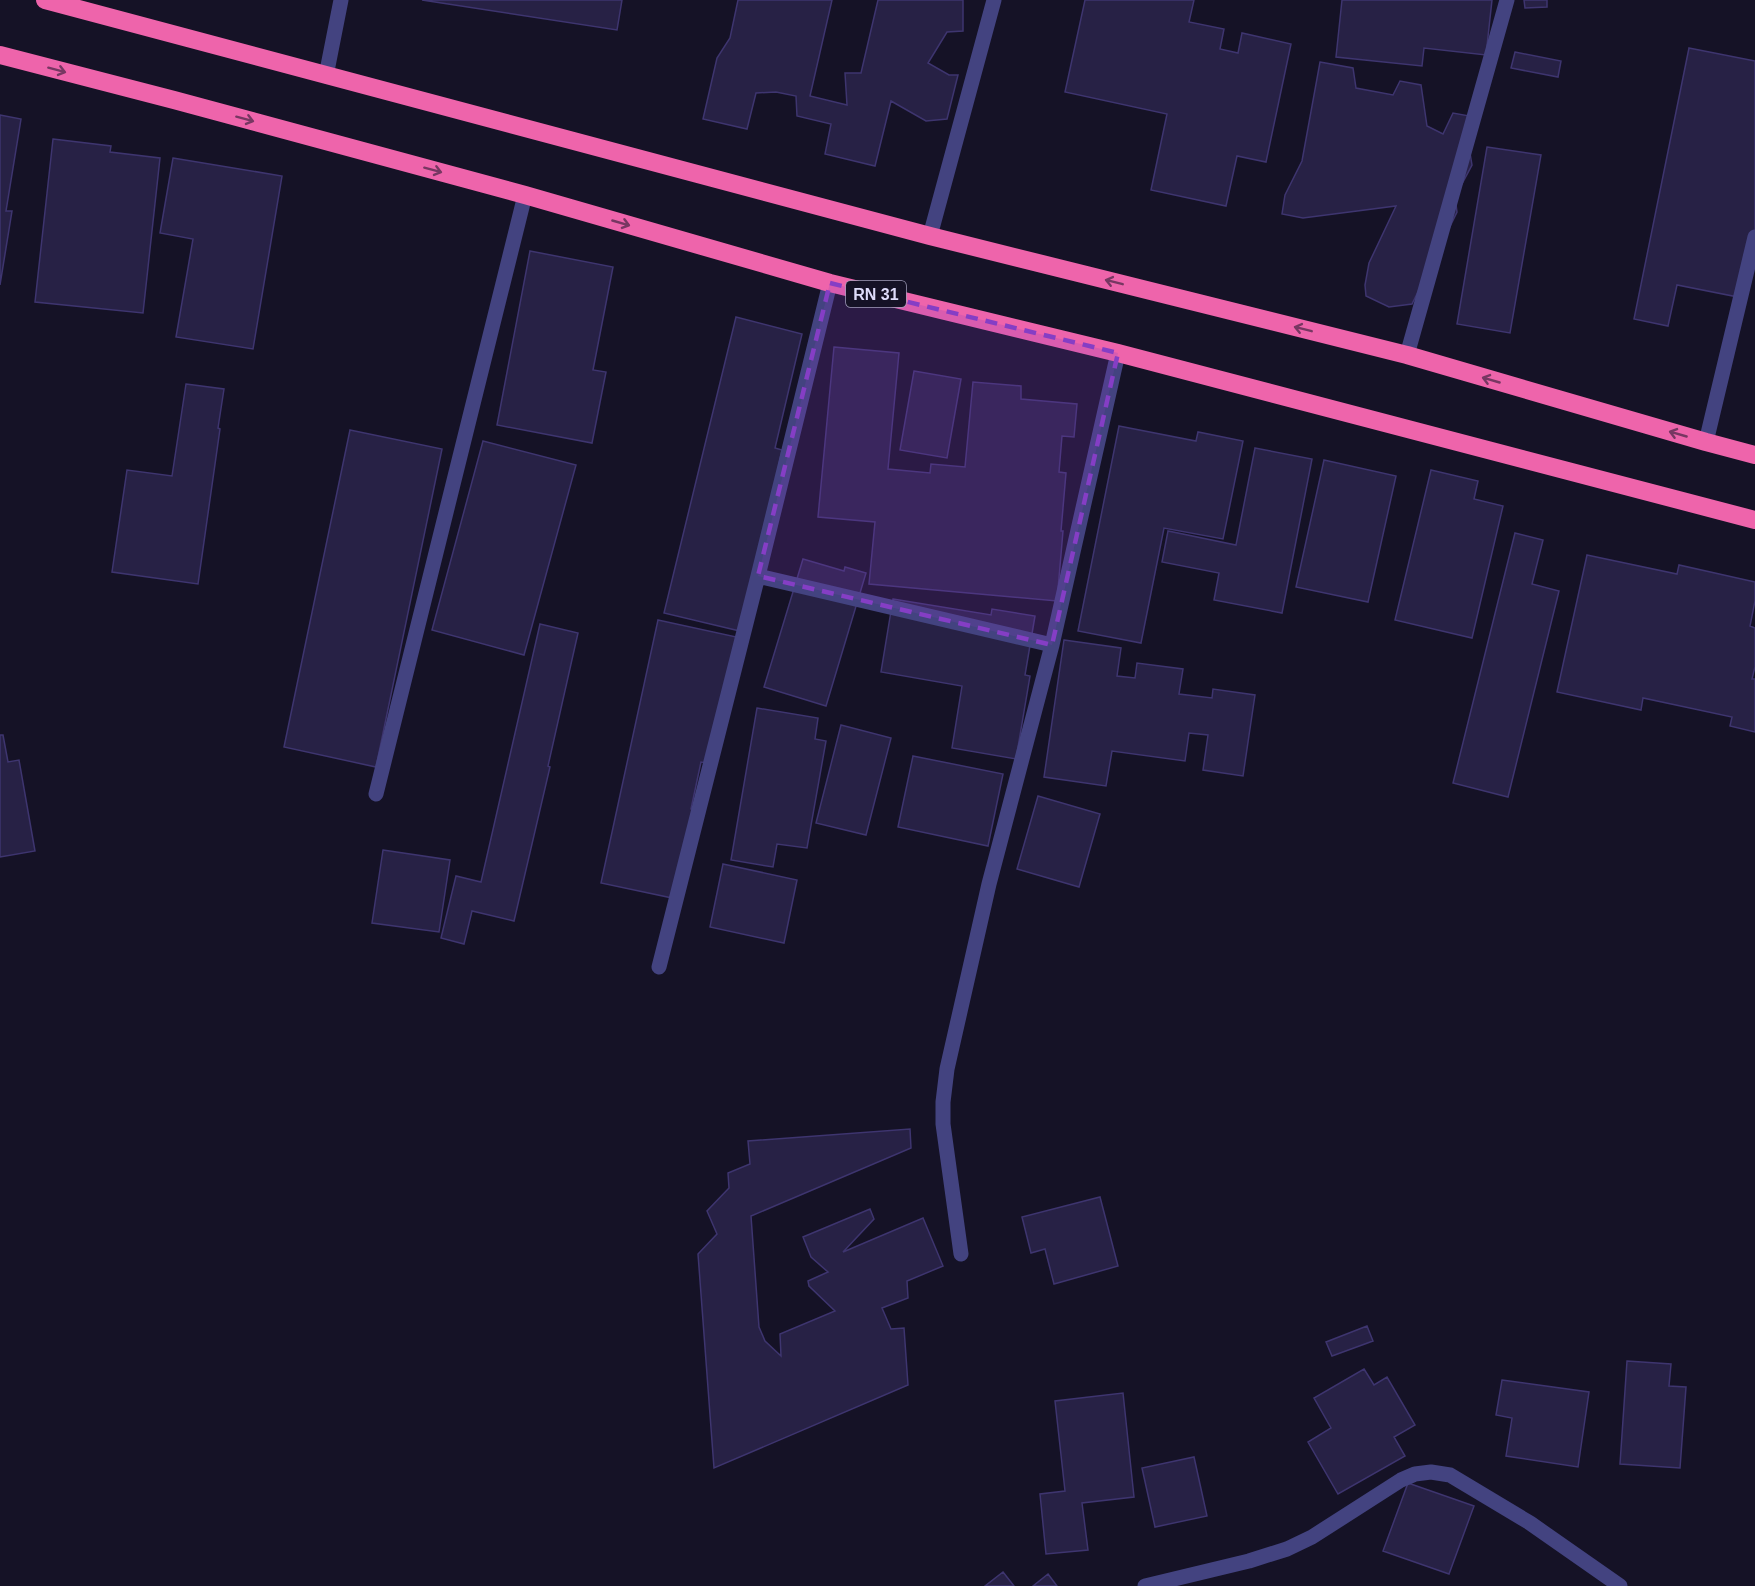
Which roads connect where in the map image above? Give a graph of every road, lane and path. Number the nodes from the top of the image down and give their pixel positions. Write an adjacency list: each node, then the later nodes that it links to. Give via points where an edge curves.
1 (45, 0): 6 (highway)
2 (341, 0): 6 (street)
3 (994, 0): 8 (street)
4 (1507, 0): 12 (street)
5 (0, 55): 7 (highway, RN 31, one-way to 7)
6 (326, 76): 8 (highway)
7 (525, 195): 10 (highway, RN 31, one-way to 10); 18 (street)
8 (930, 236): 12 (highway, one-way to 8)
9 (1755, 237): 13 (street)
10 (830, 283): 11 (highway, RN 31); 16 (street)
11 (1118, 353): 15 (highway, RN 31); 17 (street)
12 (1407, 355): 13 (highway, one-way to 12)
13 (1706, 442): 14 (highway)
14 (1755, 455)
15 (1755, 520)
16 (758, 576): 17 (street); 19 (street)
17 (1052, 645): 20 (street, via 988,884 947,1069 943,1124)
18 (376, 794)
19 (658, 967)
20 (961, 1254)
21 (1145, 1586): 22 (street, via 1287,1549 1401,1480 1431,1472 1450,1474 1530,1523)
22 (1620, 1586)

